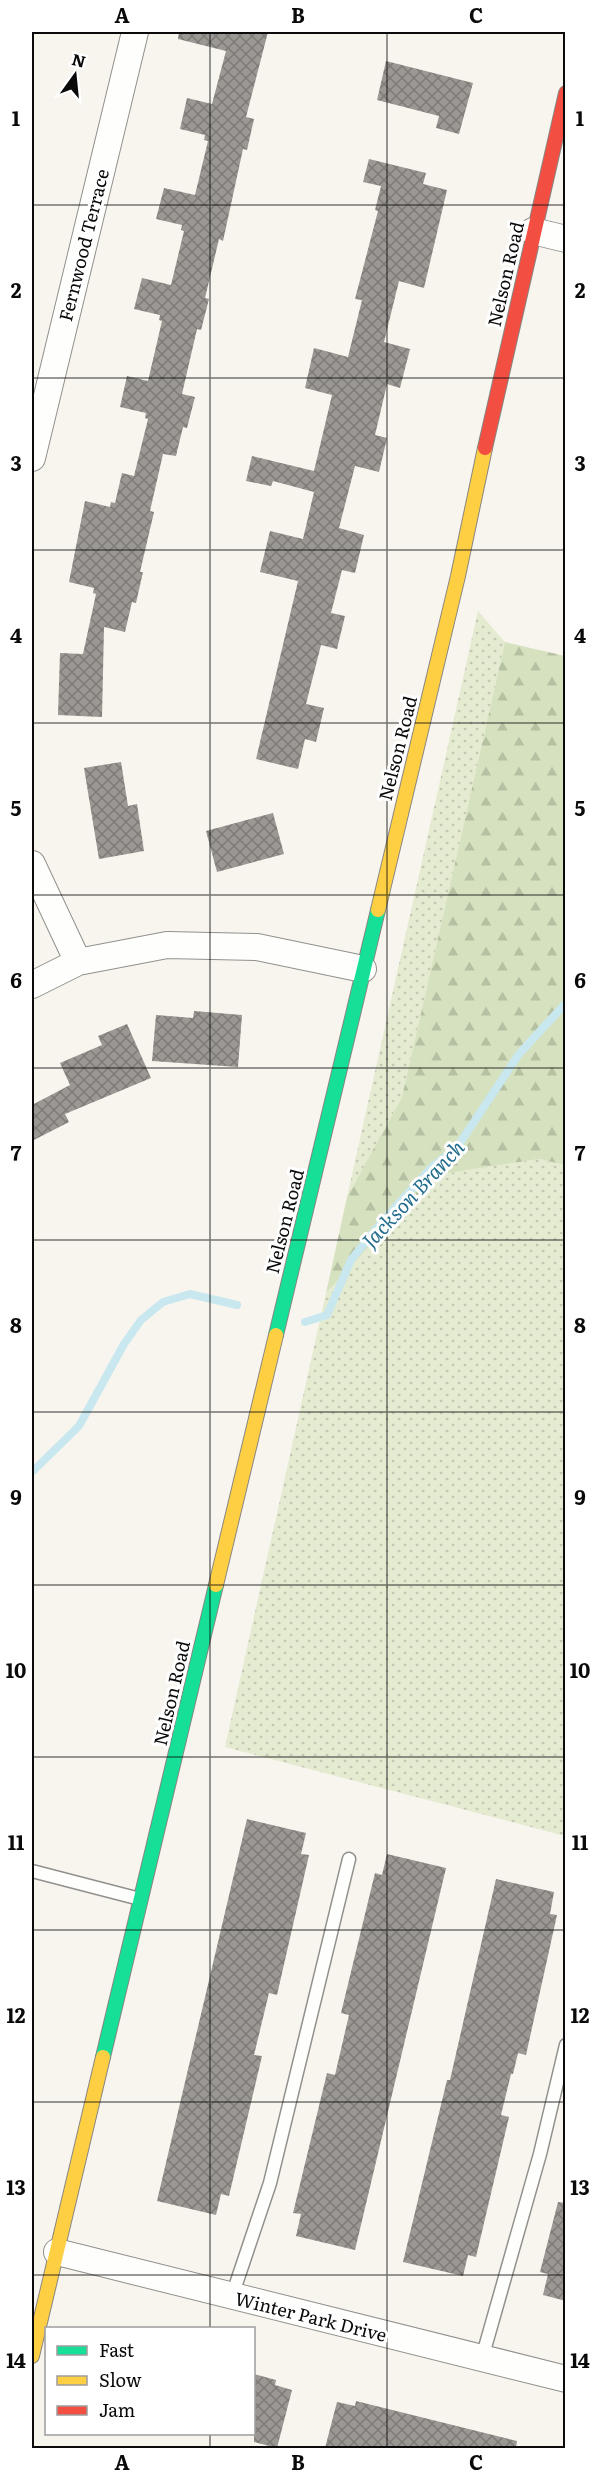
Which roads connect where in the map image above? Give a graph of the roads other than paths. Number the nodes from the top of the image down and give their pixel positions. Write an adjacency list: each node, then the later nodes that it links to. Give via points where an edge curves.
1 (135, 32): 5 (street, Fernwood Terrace)
2 (566, 93): 3 (street, Nelson Road)
3 (533, 231): 4 (street); 8 (street, Nelson Road, via 458,576)
4 (566, 239)
5 (32, 458)
6 (32, 864): 7 (street)
7 (78, 962): 8 (street, via 167,945 257,947); 9 (street)
8 (363, 969): 12 (street, Nelson Road)
9 (32, 985)
10 (349, 1859): 15 (lane, via 270,2183)
11 (32, 1871): 12 (lane)
12 (141, 1900): 14 (street, Nelson Road)
13 (566, 2045): 17 (lane, via 540,2154)
14 (57, 2252): 15 (street, Winter Park Drive); 16 (street, Nelson Road)
15 (232, 2296): 17 (street, Winter Park Drive)
16 (32, 2356)
17 (482, 2358): 18 (street, Winter Park Drive)
18 (566, 2379)

